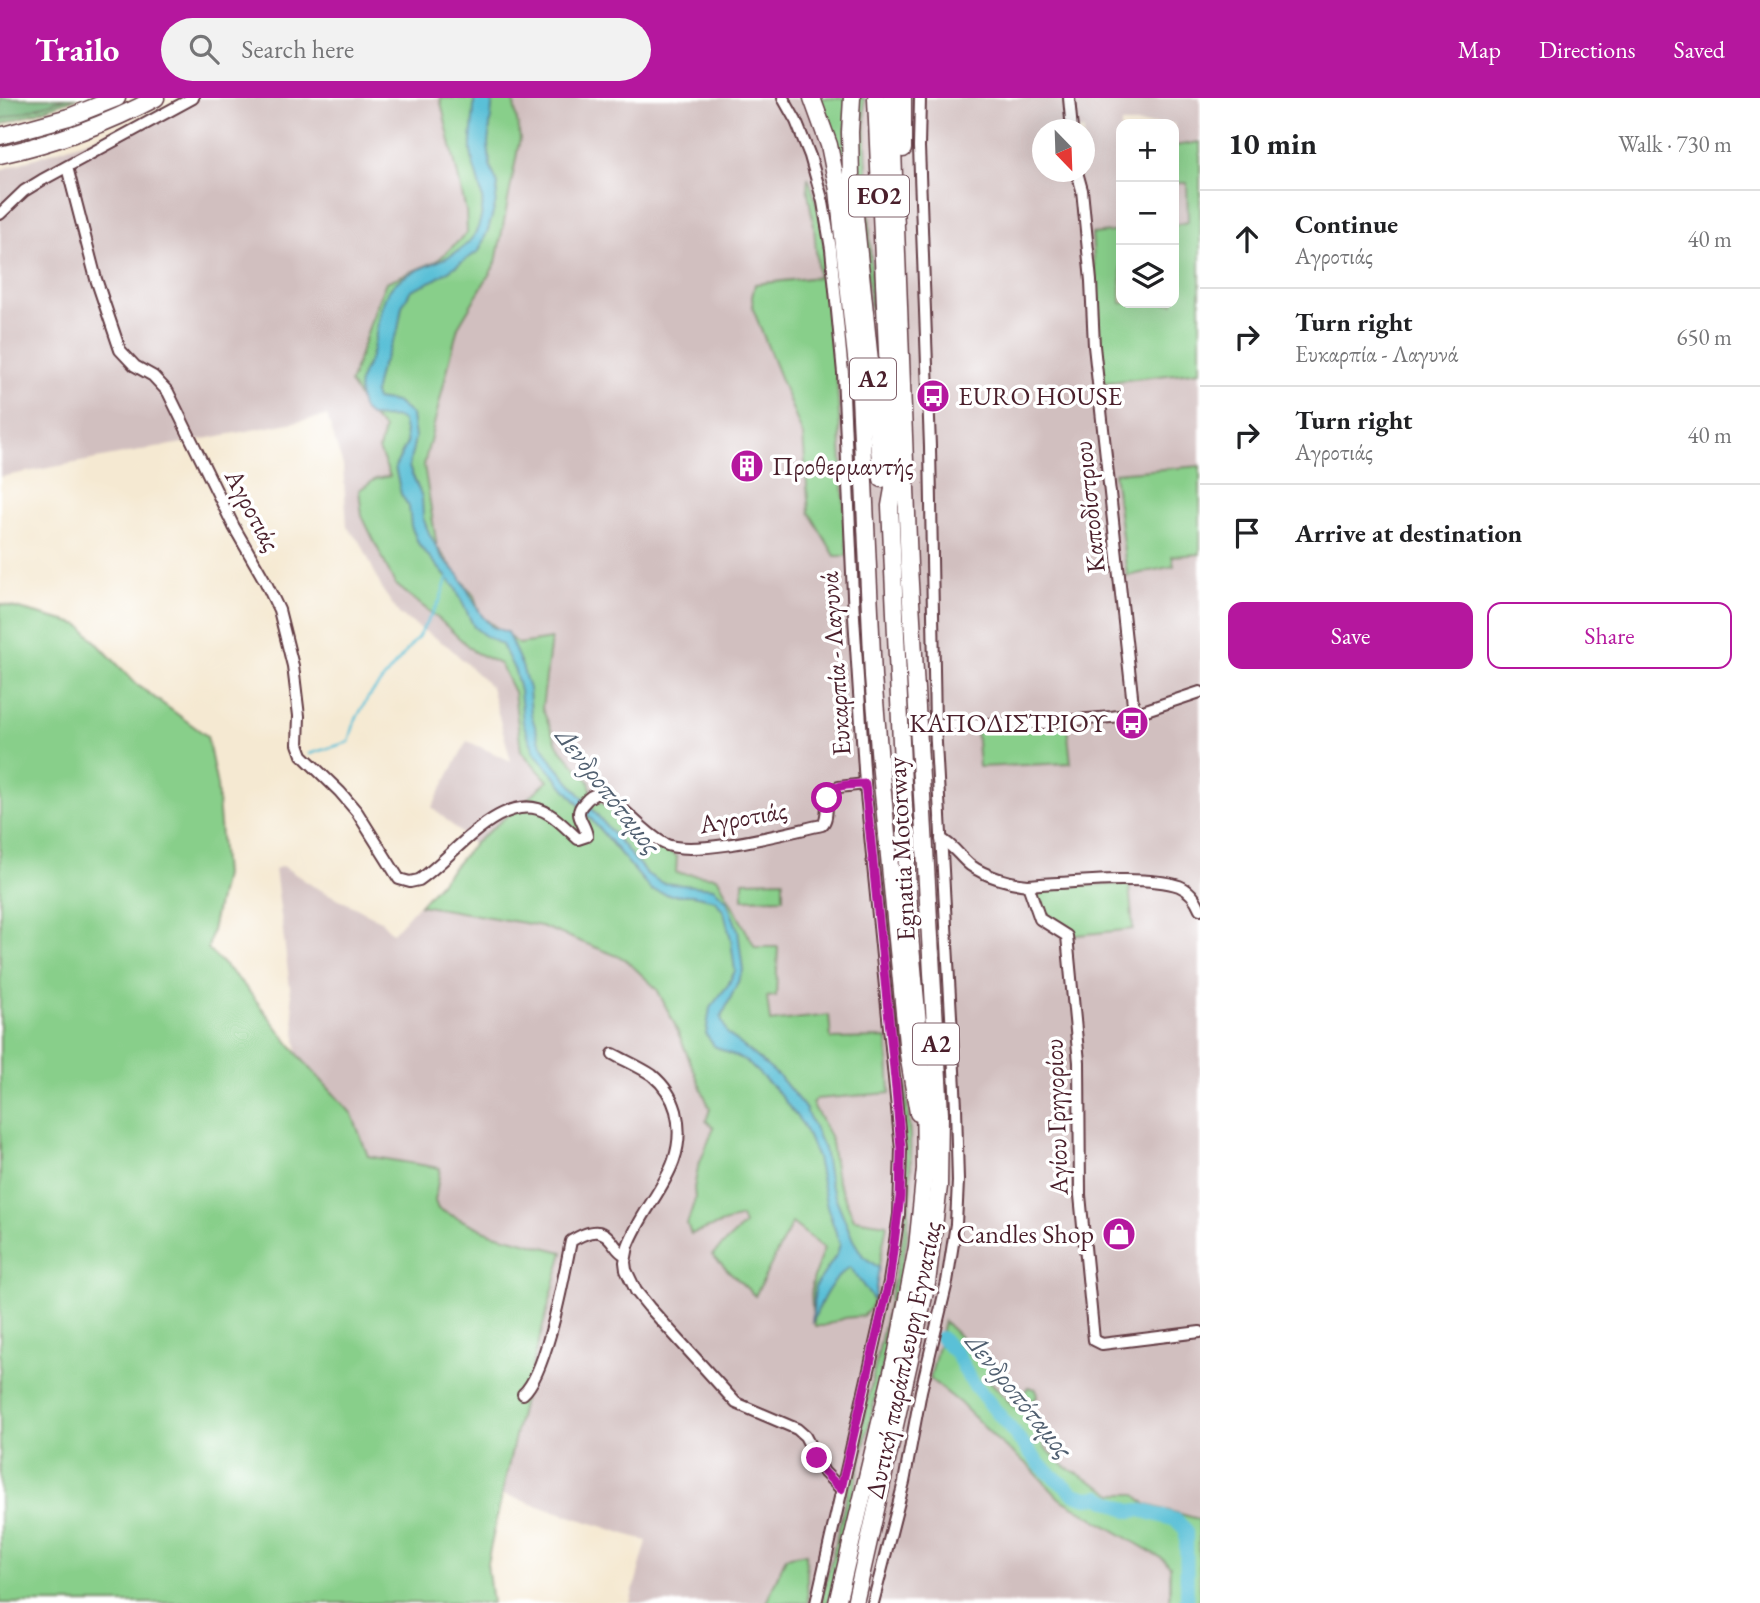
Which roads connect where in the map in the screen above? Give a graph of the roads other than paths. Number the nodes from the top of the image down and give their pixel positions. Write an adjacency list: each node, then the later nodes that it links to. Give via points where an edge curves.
1 (117, 98): 13 (highway)
2 (156, 98): 14 (highway, via 88,129)
3 (193, 98): 15 (street)
4 (783, 98): 23 (street, Ευκαρπία - Λαγυνά, via 813,164 831,249 843,373)
5 (812, 98): 28 (highway, via 829,145 838,190 860,395 880,762 910,1076)
6 (852, 98): 19 (highway, Α2, via 851,176 882,490)
7 (876, 98): 19 (highway, ΕΟ2, via 893,489)
8 (891, 98): 17 (highway, ΕΟ2)
9 (903, 98): 17 (highway, Α2, via 904,180)
10 (920, 98): 22 (street, Δυτική παράπλευρη Εγνατίας)
11 (1069, 98): 12 (street)
12 (1071, 119)
13 (0, 136)
14 (0, 155)
15 (67, 167): 18 (street, via 24,191); 23 (street, Αγροτιάς, via 120,350 168,392 279,610 293,666 302,755 357,812 399,877 419,880 488,820 510,810 535,808 547,813 578,839 587,836 587,831 578,808 590,795 599,793 626,810 659,841 670,847 699,849 822,825 831,790)
16 (1080, 182): 21 (street, Καποδίστριου)
17 (895, 210): 35 (highway, Egnatia Motorway / Α2, via 940,1158 928,1283)
18 (0, 214)
19 (890, 506): 28 (highway, Egnatia Motorway / Α2)
20 (1200, 692): 21 (street)
21 (1134, 714): 22 (street, via 1042,723)
22 (935, 725): 24 (street, Δυτική παράπλευρη Εγνατίας)
23 (865, 784): 32 (street, Ευκαρπία - Λαγυνά, via 899,1116 900,1197 889,1282)
24 (941, 839): 25 (street, via 979,870); 36 (street, Δυτική παράπλευρη Εγνατίας, via 959,1153 956,1216 947,1282)
25 (1028, 885): 26 (street, via 1167,884 1187,890); 30 (street, Αγίου Γρηγορίου, via 1040,919 1067,936 1079,1062 1080,1195 1094,1340 1102,1344)
26 (1200, 909)
27 (613, 1054): 29 (street, via 662,1084 674,1104 679,1127 678,1154)
28 (924, 1140): 34 (highway, Egnatia Motorway / Α2, via 917,1247)
29 (625, 1255): 31 (street, via 600,1233 587,1233 572,1241 555,1317 537,1373); 32 (street, via 636,1291 726,1392 745,1409 805,1436 824,1472)
30 (1200, 1332)
31 (523, 1394)
32 (841, 1489): 33 (street, Ευκαρπία - Λαγυνά)
33 (816, 1603)
34 (837, 1603)
35 (855, 1603)
36 (873, 1603)

